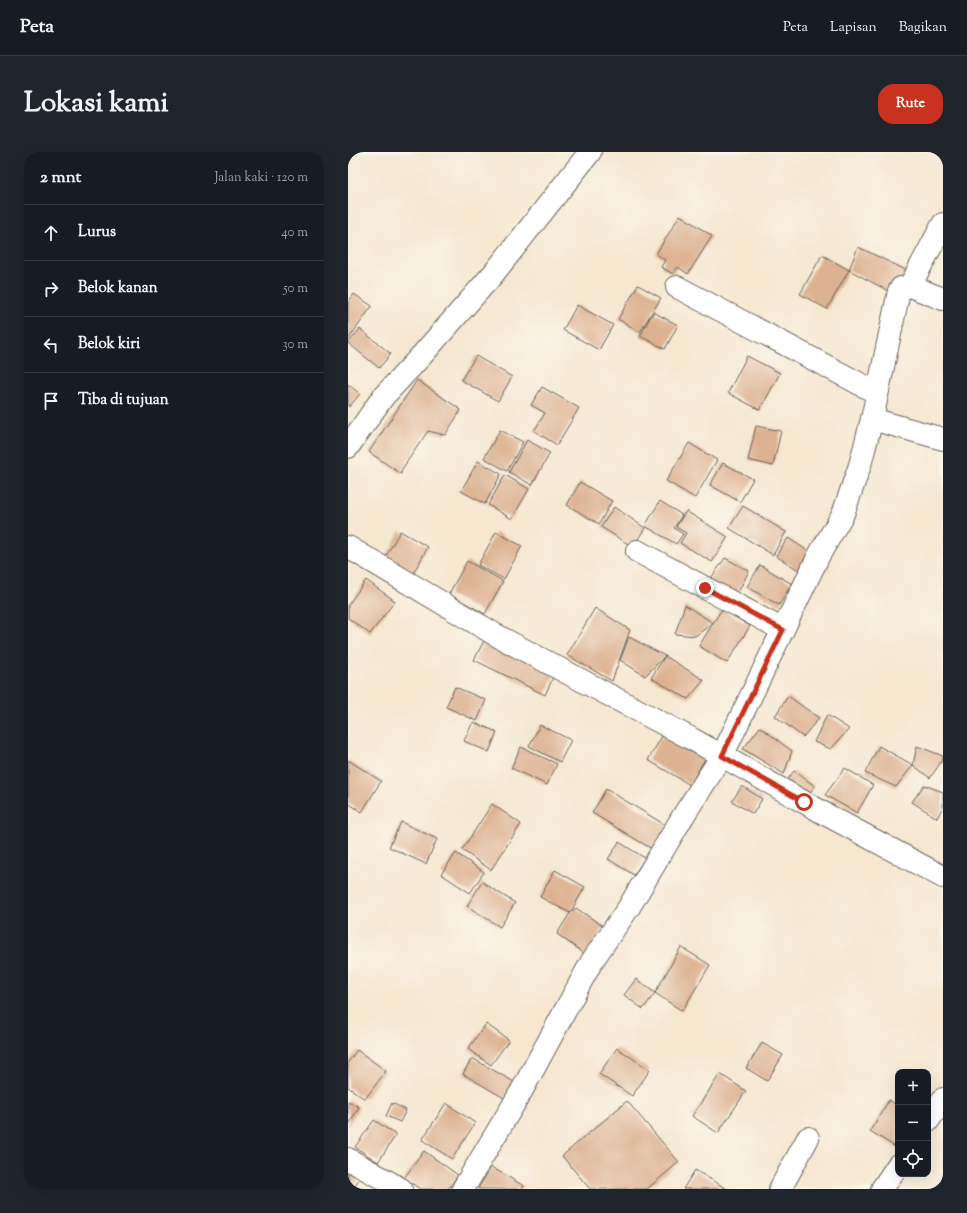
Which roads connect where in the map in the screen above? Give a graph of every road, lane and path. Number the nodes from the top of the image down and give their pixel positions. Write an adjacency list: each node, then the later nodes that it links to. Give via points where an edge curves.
1 (590, 152): 9 (street, via 494,273 383,397)
2 (943, 224): 3 (street)
3 (910, 286): 5 (street); 6 (street, via 901,288 898,294)
4 (677, 287): 6 (street)
5 (943, 299)
6 (877, 393): 7 (street)
7 (872, 419): 8 (street); 12 (street, via 843,514 819,555)
8 (943, 439)
9 (348, 447)
10 (348, 547): 13 (street, via 496,635)
11 (637, 551): 12 (street)
12 (783, 630): 13 (street)
13 (722, 756): 14 (street); 21 (street, via 592,962 521,1092)
14 (943, 877)
15 (943, 1099): 16 (street)
16 (931, 1117)
17 (808, 1138): 22 (street)
18 (348, 1159): 20 (street)
19 (895, 1170): 23 (street)
20 (401, 1189)
21 (463, 1189)
22 (780, 1189)
23 (882, 1189)

